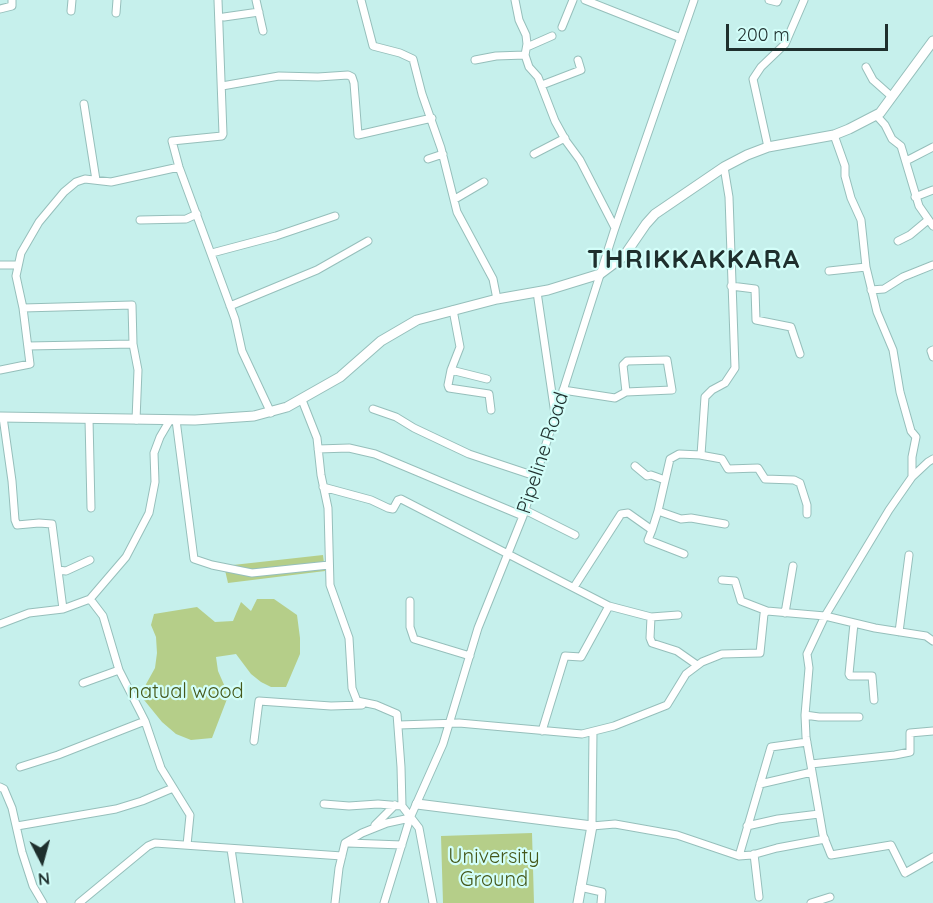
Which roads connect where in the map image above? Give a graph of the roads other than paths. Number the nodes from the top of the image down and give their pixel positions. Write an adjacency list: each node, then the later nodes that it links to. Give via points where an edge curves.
1 (12, 0): 14 (street, via 12,6)
2 (72, 0): 15 (street)
3 (117, 0): 17 (street)
4 (218, 0): 28 (street)
5 (256, 0): 16 (street)
6 (361, 0): 33 (street, via 373,46 413,59)
7 (515, 0): 24 (street, via 526,34)
8 (573, 0): 19 (street)
9 (585, 0): 22 (street)
10 (694, 0): 22 (street, Pipeline Road)
11 (769, 0): 12 (street)
12 (778, 0)
13 (804, 0): 36 (street, via 786,44 753,79)
14 (0, 9)
15 (71, 11)
16 (259, 12): 18 (street); 20 (street)
17 (116, 13)
18 (224, 17)
19 (562, 27)
20 (263, 31)
21 (552, 36): 24 (street)
22 (681, 38): 53 (street, Pipeline Road)
23 (933, 42): 30 (main road)
24 (526, 51): 25 (street); 29 (street, via 529,67)
25 (475, 60)
26 (578, 60): 29 (street, via 581,70)
27 (866, 67): 30 (street, via 873,80)
28 (222, 86): 33 (street, via 279,76 348,75 354,83 358,135); 42 (street, via 222,136 172,141)
29 (542, 86): 35 (street)
30 (891, 96): 32 (main road)
31 (84, 104): 44 (street)
32 (876, 115): 34 (main road); 41 (street, via 892,140 901,146)
33 (432, 118): 38 (street)
34 (834, 135): 36 (main road); 60 (street, via 861,220)
35 (565, 138): 39 (street); 53 (street)
36 (768, 147): 43 (main road)
37 (933, 147): 41 (street)
38 (443, 154): 40 (street); 48 (street)
39 (534, 154)
40 (428, 159)
41 (906, 161): 47 (street)
42 (179, 167): 44 (street, via 111,182); 49 (street)
43 (724, 167): 62 (main road, via 649,219 624,256); 63 (street, via 729,190)
44 (96, 180): 59 (street, via 76,182 64,192 39,222)
45 (484, 182): 48 (street)
46 (933, 190): 47 (street)
47 (915, 197): 52 (street)
48 (455, 199): 66 (street, via 493,279)
49 (197, 214): 51 (street, via 186,219); 56 (street)
50 (335, 216): 56 (street)
51 (140, 220)
52 (930, 223): 55 (street)
53 (615, 228): 62 (street, Pipeline Road)
54 (368, 241): 67 (street, via 317,270)
55 (898, 241)
56 (212, 253): 67 (street)
57 (0, 265): 59 (street)
58 (933, 265): 64 (street, via 884,289)
59 (18, 266): 68 (street, via 16,276)
60 (866, 267): 61 (street); 64 (street)
61 (829, 272)
62 (600, 274): 65 (main road); 78 (street, Pipeline Road)
63 (731, 286): 73 (street, via 755,289 756,320 791,327); 90 (street, via 735,368 725,383 705,397)
64 (871, 290): 94 (street, via 893,350 910,431 916,437)
65 (537, 292): 66 (main road); 84 (street)
66 (496, 298): 69 (main road)
67 (230, 306): 83 (street, via 242,351)
68 (23, 308): 70 (street, via 132,305); 71 (street)
69 (453, 310): 76 (street, via 460,347); 80 (main road, via 410,323 381,341 340,377)
70 (133, 344): 71 (street); 87 (street, via 138,370)
71 (28, 346): 75 (street, via 30,364)
72 (933, 350): 74 (street)
73 (800, 354)
74 (933, 357)
75 (0, 370)
76 (451, 370): 77 (street); 82 (street, via 449,388 489,394)
77 (487, 379)
78 (563, 390): 79 (street, via 615,399); 84 (street, Pipeline Road)
79 (626, 392): 79 (street, via 672,390 667,360 627,361 623,365)
80 (302, 400): 83 (main road); 89 (street)
81 (373, 409): 93 (street, via 469,454)
82 (491, 410)
83 (271, 412): 88 (main road)
84 (555, 416): 93 (street, Pipeline Road)
85 (1, 417): 86 (main road); 110 (street, via 16,523 52,524)
86 (89, 419): 87 (main road); 97 (street)
87 (136, 420): 88 (main road)
88 (173, 420): 108 (street, via 194,559 252,573); 113 (street, via 154,453 151,506 140,532 126,558)
89 (318, 449): 96 (street); 99 (street, via 349,448 375,454)
90 (700, 455): 95 (street, via 672,456); 100 (street, via 722,459 728,470 758,468 765,478 800,483)
91 (933, 459): 94 (street)
92 (635, 466): 95 (street, via 647,476)
93 (535, 477): 99 (street, Pipeline Road)
94 (912, 477): 120 (street)
95 (665, 480): 98 (street)
96 (323, 488): 105 (street, via 393,509 401,499); 108 (street, via 328,508)
97 (91, 508)
98 (658, 511): 101 (street, via 681,519); 102 (street)
99 (524, 513): 103 (street); 105 (street, Pipeline Road)
100 (807, 514)
101 (725, 524)
102 (652, 530): 104 (street, via 648,540); 112 (street, via 628,513 621,514)
103 (575, 535)
104 (684, 554)
105 (507, 555): 112 (street); 126 (street, Pipeline Road)
106 (909, 555): 124 (street)
107 (90, 560): 110 (street, via 66,571)
108 (329, 565): 131 (street, via 330,585 349,638 352,688 357,701)
109 (793, 566): 118 (street)
110 (58, 570): 116 (street)
111 (722, 580): 117 (street, via 735,581 741,601)
112 (574, 587): 115 (street)
113 (90, 599): 116 (street); 128 (street, via 103,616)
114 (410, 601): 126 (street, via 414,639)
115 (609, 606): 121 (street); 138 (street, via 581,657 565,656)
116 (63, 609): 123 (street, via 29,613)
117 (767, 611): 118 (street); 127 (street, via 760,653 722,654)
118 (784, 613): 120 (street)
119 (678, 615): 121 (street)
120 (825, 616): 122 (street); 132 (street, via 807,654)
121 (651, 617): 127 (street, via 652,644 677,651)
122 (854, 623): 124 (street); 130 (street, via 849,674 872,676)
123 (0, 624)
124 (899, 632): 125 (street, via 926,636)
125 (933, 641)
126 (470, 656): 135 (street, Pipeline Road)
127 (697, 665): 139 (street, via 686,674 667,705)
128 (119, 670): 129 (street); 134 (street)
129 (83, 683)
130 (874, 700)
131 (374, 704): 136 (street, via 397,714); 140 (street, via 331,706 259,701)
132 (805, 715): 133 (street); 141 (street)
133 (859, 717)
134 (145, 722): 143 (street); 147 (street, via 161,768)
135 (450, 723): 136 (street); 138 (street); 149 (street, Pipeline Road)
136 (399, 725): 150 (street)
137 (933, 731): 142 (street, via 910,733 910,752)
138 (542, 732): 139 (street)
139 (593, 732): 154 (street)
140 (254, 741)
141 (807, 742): 142 (street); 145 (street, via 771,747)
142 (811, 764): 144 (street)
143 (20, 767)
144 (812, 772): 145 (street); 151 (street)
145 (760, 784): 155 (street)
146 (0, 787): 153 (street)
147 (173, 788): 153 (street, via 116,809); 160 (street, via 190,815)
148 (324, 804): 150 (street)
149 (417, 804): 152 (street, Pipeline Road); 154 (main road)
150 (398, 806): 152 (street); 156 (street)
151 (819, 814): 155 (street); 157 (street)
152 (410, 818): 156 (street); 159 (street, Pipeline Road); 174 (street, via 419,828)
153 (17, 826): 169 (street, via 33,886)
154 (592, 826): 164 (street, via 615,824 676,835); 166 (main road)
155 (747, 826): 164 (street)
156 (370, 829): 158 (street)
157 (825, 839): 162 (street); 165 (street, via 831,855 891,845 905,873)
158 (345, 843): 159 (street); 163 (street)
159 (402, 844): 173 (street, Pipeline Road)
160 (187, 845): 161 (street); 170 (street, via 148,846)
161 (231, 849): 163 (street); 171 (street)
162 (754, 854): 164 (street); 167 (street)
163 (342, 856): 172 (street)
164 (739, 856)
165 (933, 857)
166 (580, 887): 175 (main road); 176 (street, via 602,892)
167 (759, 897)
168 (830, 897): 177 (street)
169 (43, 903)
170 (78, 903)
171 (239, 903)
172 (335, 903)
173 (384, 903)
174 (433, 903)
175 (578, 903)
176 (601, 903)
177 (812, 903)

